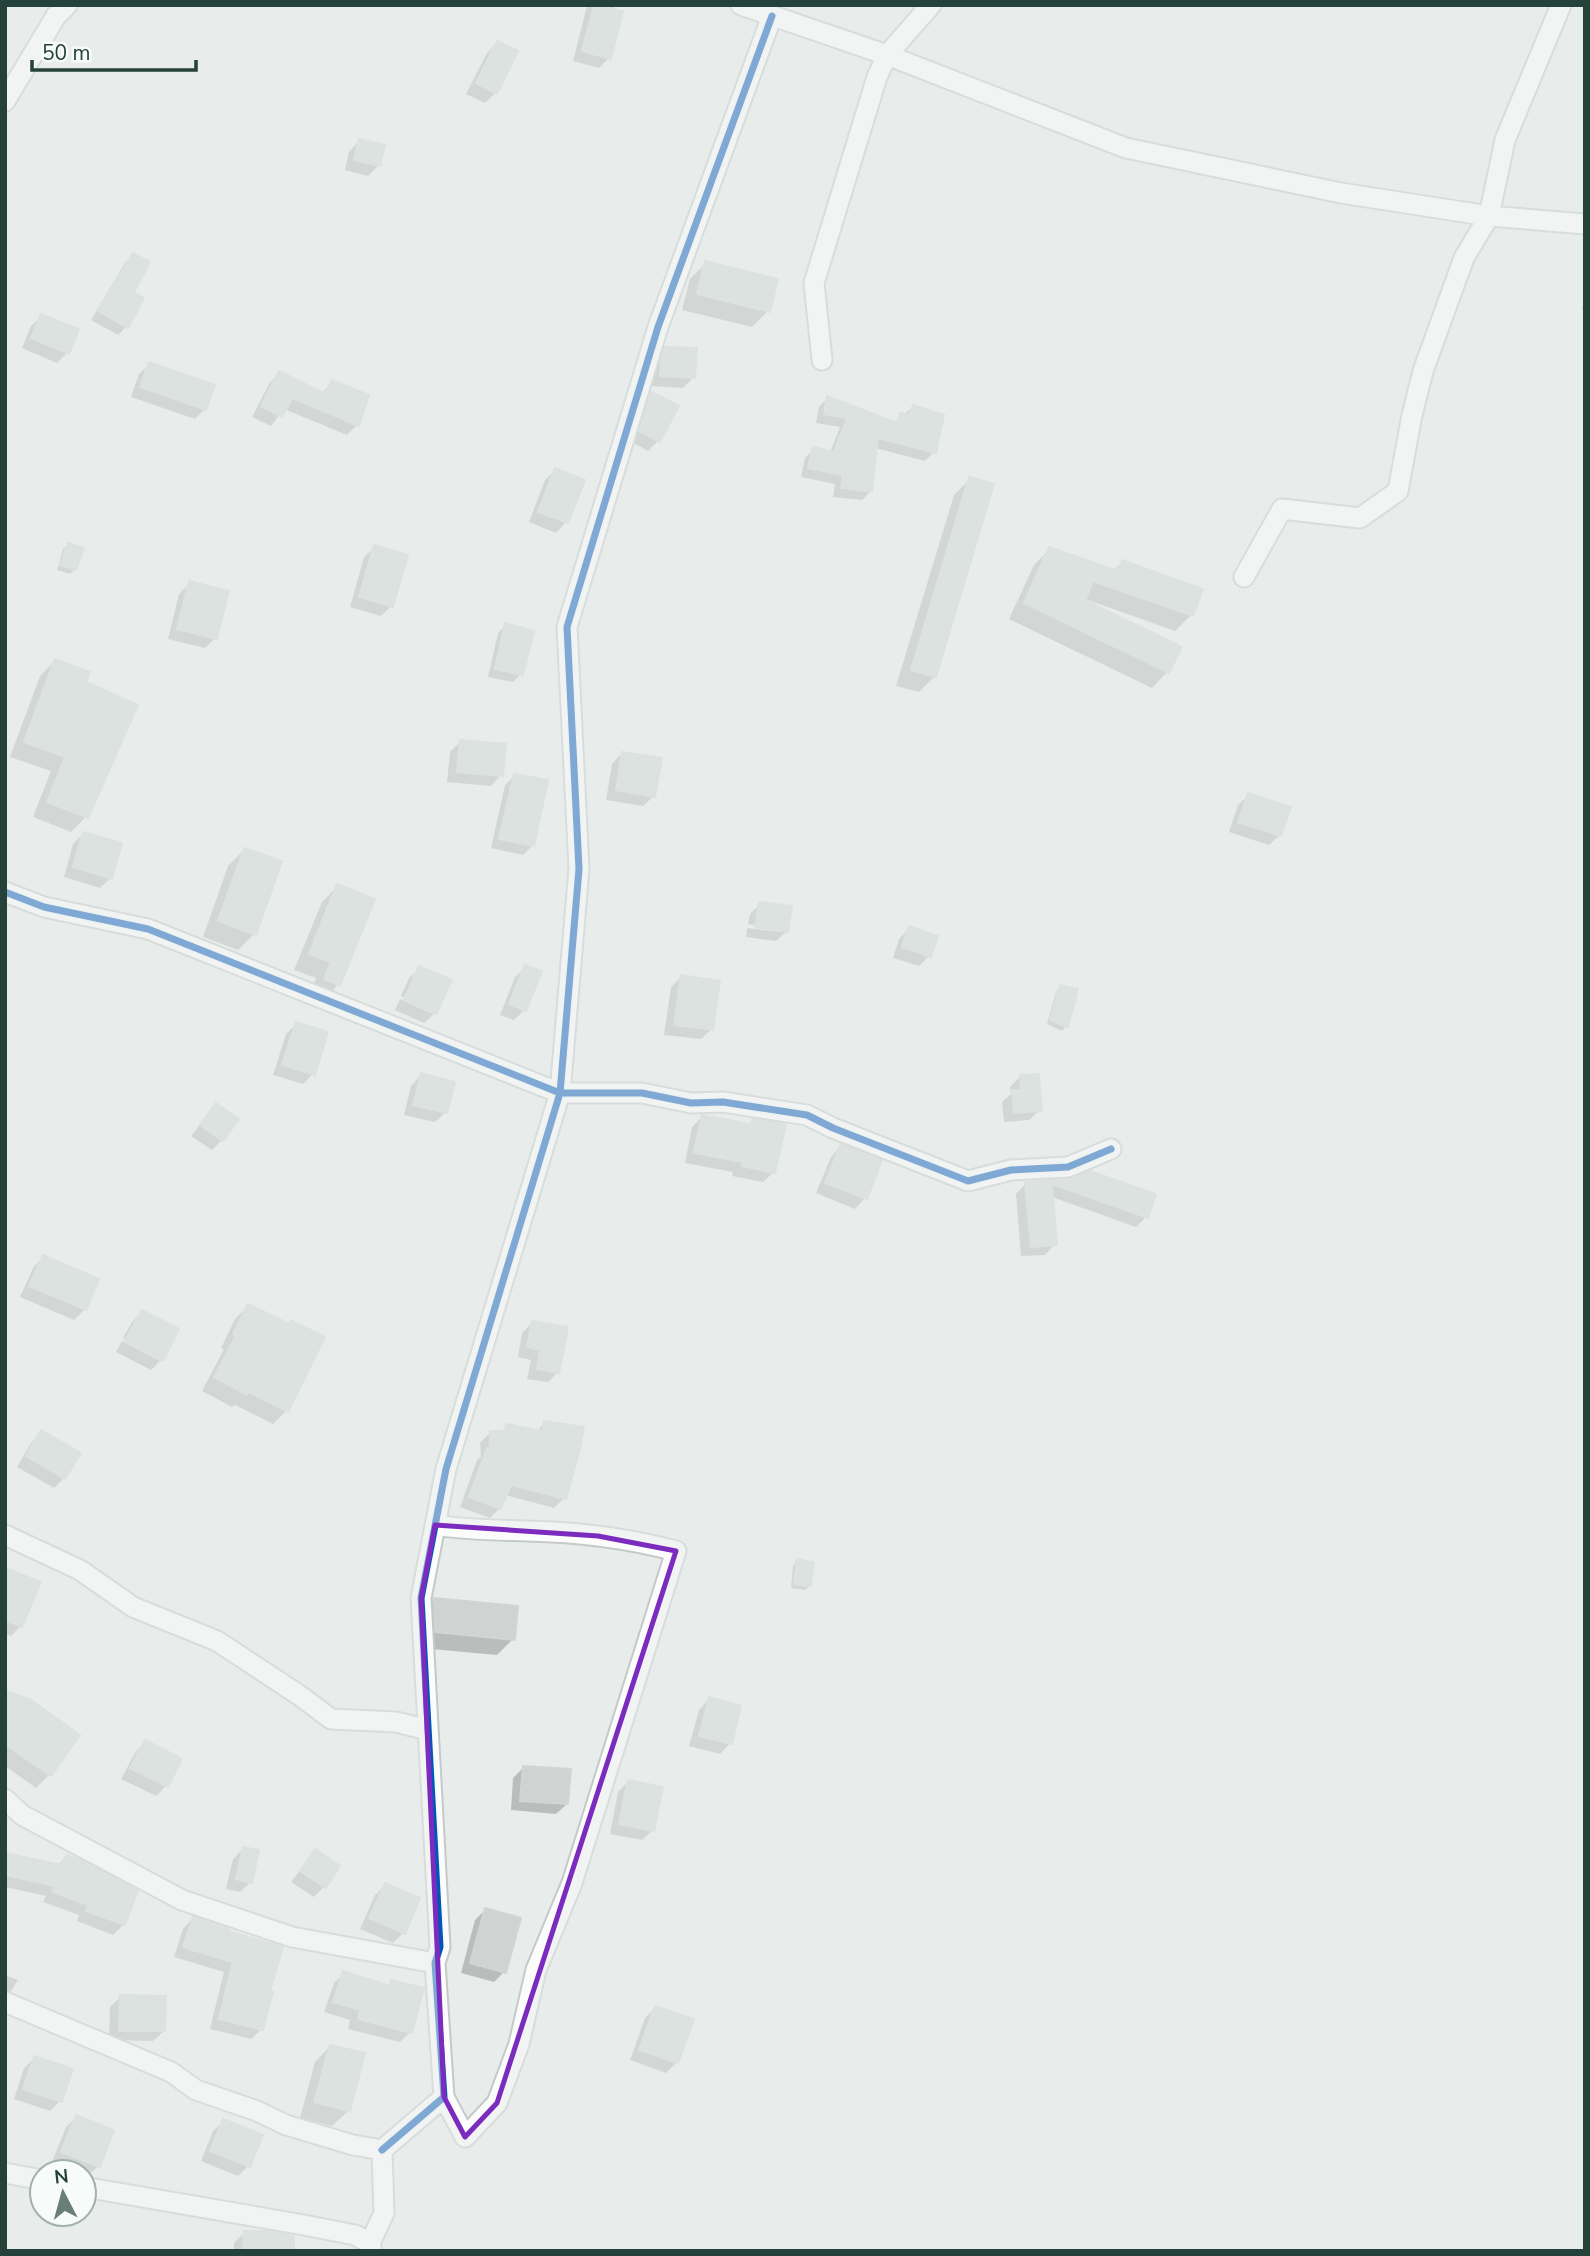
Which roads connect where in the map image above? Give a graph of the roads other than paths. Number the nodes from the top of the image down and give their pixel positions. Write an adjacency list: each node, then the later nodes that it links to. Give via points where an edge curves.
1 (67, 5): 7 (street)
2 (741, 5): 5 (street)
3 (931, 5): 6 (street)
4 (1561, 5): 8 (street, via 1505,140)
5 (772, 16): 6 (street); 13 (street, via 658,327 567,627 579,869)
6 (887, 55): 8 (street, via 1126,148 1341,193); 10 (street, via 814,283)
7 (5, 101)
8 (1489, 216): 9 (street); 11 (street, via 1464,258 1423,371 1398,491 1360,518 1282,509)
9 (1585, 224)
10 (822, 360)
11 (1244, 577)
12 (5, 892): 13 (street, via 44,907 148,929)
13 (560, 1093): 14 (street, via 642,1093 807,1115 968,1181 1011,1170 1068,1167); 15 (street, via 446,1469)
14 (1111, 1149)
15 (435, 1525): 17 (street, via 421,1598); 21 (street, via 598,1536 676,1551 572,1883 536,1970 519,2044 497,2103 466,2137)
16 (5, 1535): 17 (street, via 80,1570 133,1607 217,1641 331,1719 396,1722)
17 (428, 1730): 19 (street, via 440,1947)
18 (5, 1799): 19 (street, via 22,1815 182,1900 292,1937)
19 (435, 1963): 21 (street)
20 (5, 2002): 22 (street, via 171,2072 196,2090 286,2125)
21 (444, 2097): 22 (street)
22 (382, 2150): 26 (street, via 384,2213)
23 (5, 2173): 24 (street)
24 (28, 2177)
25 (98, 2189): 26 (street, via 355,2235)
26 (371, 2247)

